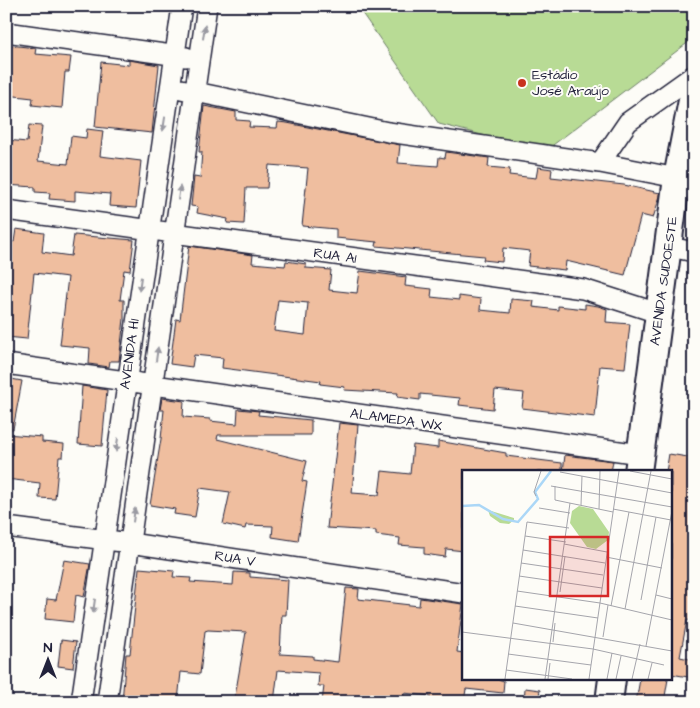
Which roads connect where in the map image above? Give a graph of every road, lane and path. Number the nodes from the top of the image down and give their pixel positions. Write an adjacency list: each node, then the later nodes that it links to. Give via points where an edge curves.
1 (182, 6): 4 (street, AVENIDA H1)
2 (207, 6): 5 (street, AVENIDA H1, one-way to 2)
3 (6, 32): 4 (street)
4 (174, 55): 5 (street); 7 (street, AVENIDA H1)
5 (200, 59): 8 (street, AVENIDA H1)
6 (694, 75): 10 (street, via 628,122)
7 (170, 88): 8 (street); 13 (street, AVENIDA H1, one-way to 13)
8 (194, 90): 10 (street, via 388,132); 14 (street, AVENIDA H1, one-way to 8)
9 (694, 90): 11 (street, AVENIDA SUDOESTE)
10 (600, 163): 11 (street)
11 (678, 178): 15 (street, AVENIDA SUDOESTE)
12 (6, 210): 13 (street, RUA A1)
13 (148, 230): 14 (street, RUA A1); 18 (street, AVENIDA H1, one-way to 18)
14 (173, 234): 16 (street, RUA A1, via 583,289); 19 (street, AVENIDA H1, one-way to 14)
15 (682, 250): 16 (street, AVENIDA SUDOESTE)
16 (661, 314): 20 (street, AVENIDA SUDOESTE)
17 (6, 364): 18 (street, ALAMEDA WX)
18 (126, 382): 19 (street, ALAMEDA WX); 22 (street, AVENIDA H1, one-way to 22)
19 (153, 385): 20 (street, ALAMEDA WX); 23 (street, AVENIDA H1, one-way to 19)
20 (639, 463)
21 (6, 527): 22 (street, RUA V)
22 (103, 540): 23 (street, RUA V); 26 (street, AVENIDA H1, one-way to 26)
23 (130, 543): 24 (street, RUA V); 27 (street, AVENIDA H1)
24 (462, 593)
25 (612, 680): 28 (street)
26 (81, 702)
27 (107, 702)
28 (609, 702)

